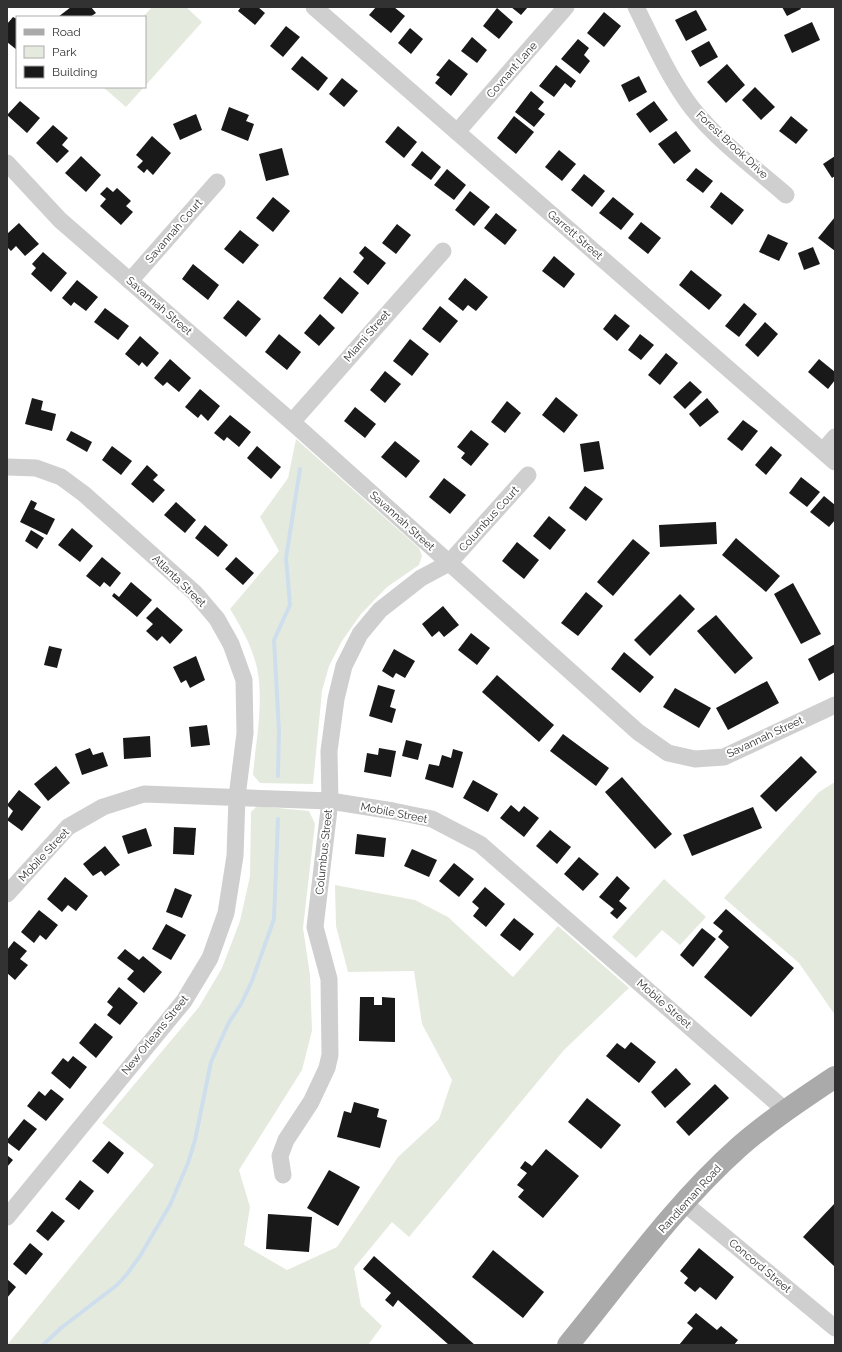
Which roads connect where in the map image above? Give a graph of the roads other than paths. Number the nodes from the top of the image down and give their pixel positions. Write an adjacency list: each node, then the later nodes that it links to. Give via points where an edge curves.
1 (314, 7): 4 (street, Garrett Street)
2 (566, 7): 4 (street, Covnant Lane)
3 (636, 7): 7 (street, Forest Brook Drive, via 679,90 692,108 719,136)
4 (457, 132): 12 (street, Garrett Street)
5 (7, 163): 9 (street, Savannah Street, via 60,220)
6 (217, 182): 9 (street, Savannah Court)
7 (786, 195)
8 (443, 251): 10 (street, Miami Street)
9 (130, 281): 10 (street, Savannah Street)
10 (292, 422): 15 (street, Savannah Street)
11 (835, 437): 12 (street)
12 (829, 457)
13 (7, 467): 17 (street, Atlanta Street, via 36,468 60,477 78,490 195,593 217,619 231,644 244,680 245,733)
14 (528, 475): 15 (street, Columbus Court)
15 (449, 563): 16 (street, Savannah Street, via 638,732 668,753 695,759 724,757); 18 (street, Columbus Street, via 421,578 380,610 360,634 344,666 336,699 329,751)
16 (835, 705)
17 (237, 796): 18 (street, Mobile Street); 19 (street, Mobile Street, via 144,794 103,807 68,827); 24 (street, New Orleans Street, via 235,856 226,913 210,958 184,1001)
18 (330, 802): 21 (street, Mobile Street, via 432,819 480,844); 22 (street, Columbus Street, via 315,927 329,979 330,1055 327,1068 311,1102 286,1140 280,1156)
19 (7, 894)
20 (835, 1077): 21 (main road, Randleman Road)
21 (786, 1111): 23 (main road, Randleman Road, via 738,1148)
22 (283, 1175)
23 (684, 1203): 25 (street, Concord Street); 26 (main road, Randleman Road)
24 (7, 1217)
25 (835, 1328)
26 (568, 1345)

